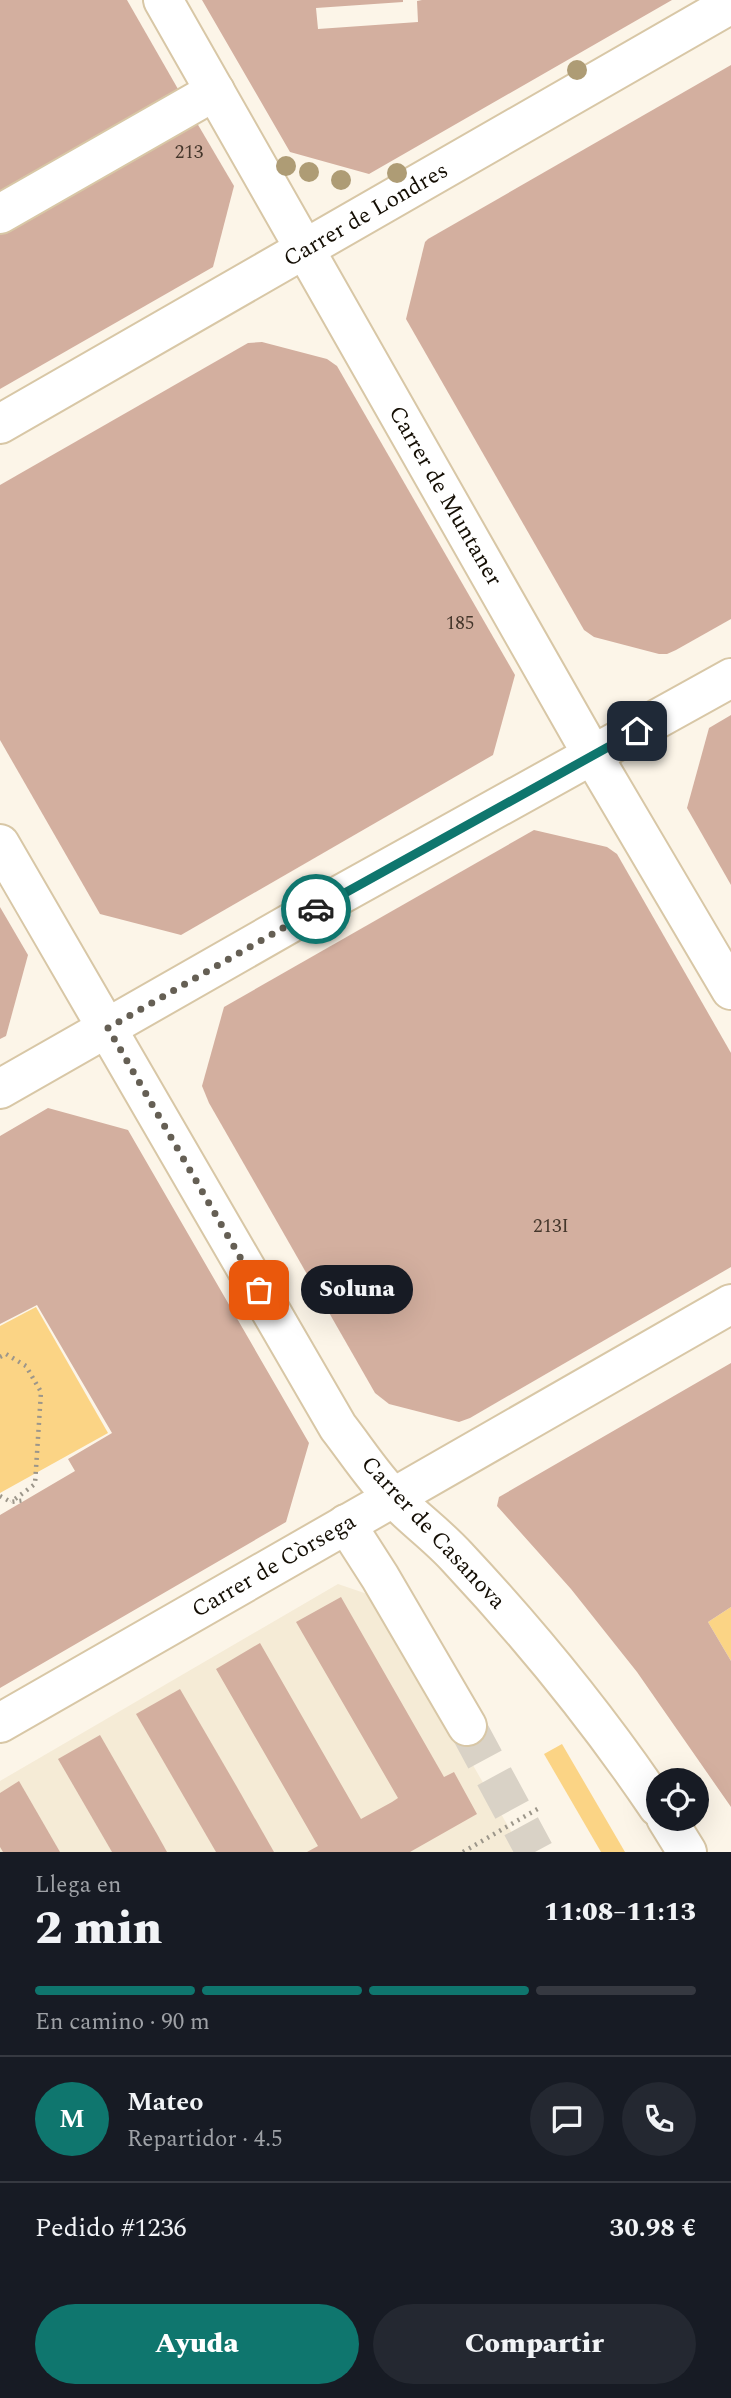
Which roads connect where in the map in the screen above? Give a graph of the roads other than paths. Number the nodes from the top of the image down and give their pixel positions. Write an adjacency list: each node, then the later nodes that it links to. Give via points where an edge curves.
1 (163, 0): 3 (street, Carrer de Muntaner)
2 (731, 4): 5 (street, Carrer de Londres)
3 (215, 91): 4 (street); 5 (street, Carrer de Muntaner)
4 (0, 214)
5 (306, 250): 6 (street, Carrer de Londres); 8 (street, Carrer de Muntaner)
6 (0, 424)
7 (731, 678): 8 (street)
8 (593, 755): 10 (street, Carrer de Muntaner); 11 (street)
9 (0, 844): 11 (street, Carrer de Casanova)
10 (731, 990)
11 (108, 1028): 12 (street); 14 (street, Carrer de Casanova, via 338,1427)
12 (0, 1089)
13 (731, 1304): 14 (street, Carrer de Còrsega)
14 (393, 1498): 15 (street, Carrer de Còrsega); 18 (street, Carrer de Casanova, via 456,1555 552,1664)
15 (346, 1524): 16 (street, Carrer de Còrsega); 17 (street)
16 (0, 1723)
17 (467, 1726)
18 (646, 1789)
19 (674, 1831): 20 (street)
20 (687, 1852)

